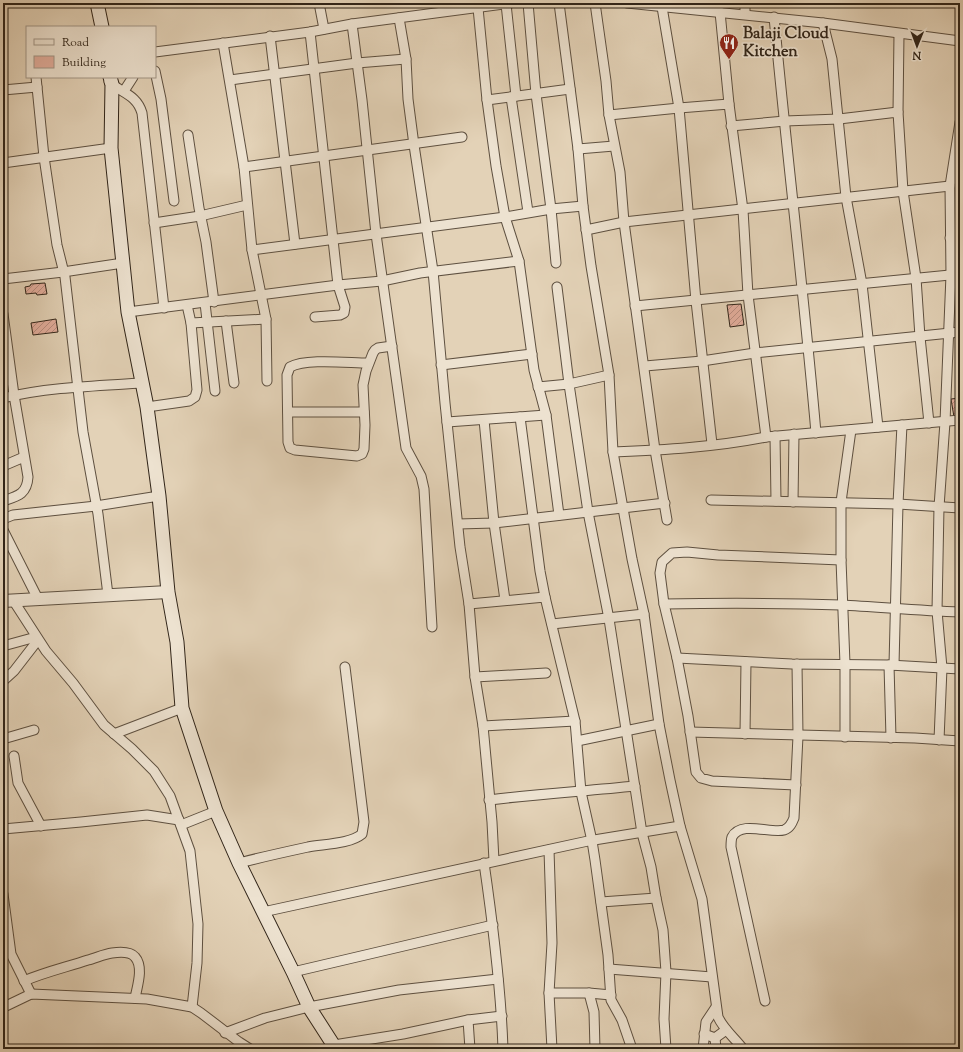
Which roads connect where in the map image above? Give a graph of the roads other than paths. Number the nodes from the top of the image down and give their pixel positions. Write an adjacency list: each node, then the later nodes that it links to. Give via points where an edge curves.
1 (97, 3): 16 (main road)
2 (319, 3): 18 (street)
3 (509, 3): 10 (street); 39 (street)
4 (528, 3): 38 (street)
5 (559, 3): 35 (street)
6 (595, 3): 44 (street)
7 (627, 3): 9 (street)
8 (745, 3): 12 (street)
9 (662, 7): 11 (street); 42 (street)
10 (478, 8): 14 (street); 40 (street)
11 (720, 12): 12 (street); 41 (street)
12 (745, 14): 13 (street)
13 (774, 17): 15 (street); 46 (street)
14 (399, 18): 17 (street); 25 (street)
15 (823, 23): 20 (street); 45 (street, via 832,59)
16 (102, 24)
17 (352, 24): 18 (street); 26 (street)
18 (324, 29): 19 (street)
19 (310, 32): 21 (street); 27 (street)
20 (899, 34): 22 (street); 43 (street)
21 (270, 36): 23 (street); 28 (street)
22 (960, 42)
23 (223, 43): 24 (street); 33 (street)
24 (156, 52)
25 (406, 58): 26 (street); 51 (street)
26 (356, 63): 27 (street); 55 (street)
27 (314, 70): 28 (street); 56 (street)
28 (275, 75): 33 (street); 58 (street)
29 (156, 76): 64 (street)
30 (36, 78): 34 (street)
31 (133, 78): 37 (street)
32 (109, 79): 37 (street); 53 (main road)
33 (230, 80): 60 (street)
34 (37, 87): 36 (street); 57 (street)
35 (570, 89): 38 (street); 54 (street)
36 (3, 90)
37 (124, 91): 75 (street, via 140,106 142,113)
38 (536, 94): 39 (street); 68 (street)
39 (514, 97): 40 (street); 70 (street)
40 (487, 100): 73 (street)
41 (729, 104): 42 (street); 48 (street)
42 (679, 108): 44 (street); 71 (street)
43 (898, 112): 45 (street); 62 (street)
44 (608, 115): 52 (street)
45 (839, 119): 46 (street); 63 (street)
46 (785, 121): 48 (street); 65 (street)
47 (960, 122): 61 (street)
48 (731, 126): 69 (street)
49 (188, 134): 72 (street)
50 (462, 138): 51 (street)
51 (414, 145): 55 (street); 76 (street)
52 (614, 146): 54 (street); 74 (street, via 620,172)
53 (111, 148): 57 (street); 85 (main road)
54 (578, 149): 67 (street)
55 (367, 150): 56 (street); 78 (street)
56 (325, 156): 58 (street); 81 (street)
57 (44, 157): 59 (street); 88 (street)
58 (284, 162): 60 (street); 82 (street)
59 (3, 163)
60 (244, 168): 66 (street)
61 (950, 186): 62 (street); 79 (street)
62 (903, 191): 63 (street); 91 (street)
63 (846, 197): 65 (street); 93 (street)
64 (174, 201)
65 (793, 203): 69 (street); 96 (street)
66 (247, 205): 72 (street); 83 (street)
67 (583, 206): 68 (street); 77 (street)
68 (551, 209): 70 (street); 86 (street)
69 (743, 210): 71 (street); 97 (street)
70 (528, 212): 73 (street)
71 (688, 215): 74 (street); 99 (street)
72 (200, 216): 75 (street); 100 (street, via 206,242)
73 (505, 217): 76 (street); 84 (street)
74 (624, 222): 77 (street); 102 (street)
75 (154, 223): 103 (street)
76 (427, 227): 78 (street); 87 (street)
77 (586, 230): 123 (street)
78 (376, 234): 81 (street); 92 (street)
79 (950, 238): 80 (street); 89 (street)
80 (960, 238)
81 (333, 240): 82 (street); 94 (street)
82 (295, 244): 83 (street)
83 (252, 250): 98 (street)
84 (519, 261): 87 (street); 117 (street)
85 (123, 263): 88 (street); 104 (main road)
86 (556, 263)
87 (433, 271): 92 (street); 121 (street)
88 (64, 272): 90 (street); 129 (street)
89 (955, 274): 91 (street); 112 (street)
90 (3, 278)
91 (916, 278): 93 (street); 113 (street)
92 (382, 281): 94 (street); 115 (street)
93 (862, 284): 96 (street); 114 (street)
94 (338, 286): 98 (street); 106 (street, via 345,307 344,313)
95 (557, 287): 127 (street)
96 (803, 290): 97 (street); 116 (street)
97 (748, 295): 99 (street); 118 (street)
98 (262, 296): 100 (street); 107 (street)
99 (696, 300): 102 (street); 119 (street)
100 (209, 302): 101 (street); 109 (street)
101 (187, 305): 103 (street); 110 (street)
102 (635, 306): 122 (street)
103 (164, 308): 104 (street)
104 (128, 312): 125 (main road)
105 (3, 314): 131 (street)
106 (315, 317)
107 (266, 319): 108 (street); 124 (street)
108 (226, 321): 109 (street); 126 (street)
109 (207, 322): 110 (street); 130 (street)
110 (190, 324): 133 (street, via 197,390 195,397 189,401)
111 (960, 332): 112 (street)
112 (948, 334): 113 (street); 141 (street)
113 (920, 337): 114 (street); 142 (street)
114 (869, 342): 116 (street); 144 (street)
115 (392, 346): 120 (street, via 375,350); 191 (street, via 406,448 421,476 424,489)
116 (809, 348): 118 (street); 146 (street)
117 (532, 354): 121 (street); 128 (street)
118 (755, 354): 119 (street); 149 (street)
119 (702, 361): 122 (street); 150 (street)
120 (368, 363): 134 (street, via 309,362 290,367 287,375); 135 (street, via 363,385)
121 (441, 365): 140 (street)
122 (645, 366): 151 (street)
123 (609, 375): 127 (street); 152 (street)
124 (267, 381)
125 (142, 383): 129 (street); 133 (main road)
126 (234, 383)
127 (569, 384): 128 (street); 167 (street)
128 (538, 387): 136 (street)
129 (78, 388): 131 (street); 163 (street)
130 (215, 391)
131 (14, 395): 132 (street); 153 (street)
132 (3, 398)
133 (147, 408): 155 (main road)
134 (288, 412): 135 (street); 135 (street, via 290,448 357,456 362,454 364,449)
135 (364, 412)
136 (546, 415): 137 (street); 168 (street)
137 (520, 416): 138 (street); 169 (street)
138 (484, 420): 140 (street); 172 (street)
139 (960, 420): 141 (street)
140 (447, 422): 173 (street)
141 (945, 422): 142 (street); 164 (street)
142 (928, 423): 143 (street)
143 (902, 425): 144 (street); 162 (street)
144 (878, 428): 145 (street)
145 (851, 430): 146 (street); 160 (street)
146 (816, 433): 147 (street)
147 (794, 434): 148 (street); 159 (street)
148 (775, 436): 149 (street); 158 (street)
149 (766, 437): 150 (street)
150 (712, 444): 151 (street)
151 (655, 450): 152 (street); 161 (street)
152 (613, 452): 165 (street)
153 (24, 457): 154 (street); 157 (street, via 28,485 23,492)
154 (3, 466)
155 (159, 496): 163 (street); 176 (main road)
156 (711, 500): 158 (street)
157 (3, 501)
158 (776, 502): 159 (street)
159 (794, 502): 160 (street)
160 (841, 502): 162 (street); 175 (street)
161 (665, 503): 165 (street); 171 (street)
162 (898, 504): 164 (street); 185 (street)
163 (96, 506): 170 (street, via 13,515); 177 (street)
164 (939, 507): 166 (street); 186 (street)
165 (623, 508): 167 (street); 188 (street)
166 (960, 508)
167 (588, 512): 168 (street); 189 (street)
168 (559, 515): 169 (street)
169 (533, 518): 172 (street); 178 (street)
170 (3, 520)
171 (667, 520)
172 (494, 523): 173 (street); 181 (street)
173 (458, 524): 182 (street)
174 (3, 530): 179 (street)
175 (841, 560): 183 (street, via 672,553 662,562 660,573); 184 (street)
176 (168, 592): 177 (street); 205 (main road, via 177,642)
177 (108, 595): 179 (street)
178 (545, 597): 181 (street); 190 (street)
179 (38, 599): 180 (street)
180 (8, 600): 192 (street)
181 (506, 600): 182 (street)
182 (469, 604): 203 (street)
183 (664, 604): 184 (street, via 758,602); 194 (street)
184 (842, 605): 185 (street); 197 (street)
185 (895, 609): 186 (street); 198 (street)
186 (937, 611): 187 (street); 200 (street)
187 (960, 612)
188 (644, 614): 189 (street); 207 (street)
189 (609, 619): 190 (street); 210 (street)
190 (552, 624): 206 (street)
191 (432, 627)
192 (37, 639): 193 (street); 204 (street, via 14,671); 212 (street, via 104,725)
193 (3, 646)
194 (677, 658): 195 (street); 211 (street)
195 (746, 662): 196 (street); 213 (street)
196 (797, 664): 197 (street); 214 (street)
197 (845, 664): 198 (street); 215 (street)
198 (892, 665): 200 (street); 216 (street)
199 (345, 667): 235 (street, via 364,822 362,834 358,838 309,846)
200 (942, 668): 201 (street); 218 (street)
201 (960, 669)
202 (546, 673): 203 (street)
203 (475, 677): 208 (street)
204 (3, 681)
205 (182, 708): 212 (street); 226 (main road)
206 (575, 721): 208 (street); 219 (street)
207 (659, 724): 210 (street); 229 (street)
208 (482, 726): 225 (street)
209 (34, 730): 217 (street)
210 (627, 731): 219 (street); 223 (street)
211 (690, 732): 213 (street); 222 (street, via 696,772 701,778 712,781)
212 (114, 734): 227 (street, via 154,770 170,796)
213 (745, 734): 214 (street)
214 (798, 736): 215 (street); 222 (street)
215 (845, 737): 216 (street)
216 (891, 738): 218 (street)
217 (3, 740)
218 (939, 740): 220 (street)
219 (577, 741): 224 (street)
220 (960, 741)
221 (14, 756): 228 (street, via 18,783)
222 (796, 785): 252 (street, via 794,818 791,825 783,830 751,828 739,831 732,837 733,857)
223 (635, 786): 224 (street); 231 (street)
224 (580, 792): 225 (street); 232 (street)
225 (489, 800): 234 (street)
226 (216, 811): 227 (street); 235 (main road)
227 (180, 822): 228 (street, via 147,815); 255 (street, via 190,851 198,924)
228 (41, 826): 230 (street)
229 (680, 826): 231 (street); 244 (street, via 702,899)
230 (3, 829)
231 (642, 833): 232 (street); 237 (street, via 652,867)
232 (592, 841): 233 (street); 238 (street)
233 (548, 850): 234 (street); 247 (street, via 552,943)
234 (489, 862): 239 (street); 240 (street)
235 (238, 863): 239 (main road)
236 (3, 894): 246 (street, via 11,954)
237 (656, 898): 238 (street); 243 (street, via 663,930)
238 (601, 902): 241 (street)
239 (263, 912): 242 (main road)
240 (493, 925): 242 (street); 245 (street)
241 (609, 969): 243 (street); 250 (street)
242 (293, 972): 254 (main road)
243 (666, 972): 244 (street); 270 (street)
244 (712, 977): 256 (street)
245 (498, 979): 254 (street, via 399,990); 257 (street)
246 (24, 981): 249 (street); 251 (street, via 110,953 130,953 139,964)
247 (549, 993): 248 (street); 267 (street)
248 (589, 993): 250 (street); 268 (street, via 594,1012)
249 (31, 994): 251 (street); 253 (street)
250 (611, 995): 269 (street)
251 (135, 998): 255 (street)
252 (765, 1001)
253 (6, 1006)
254 (309, 1007): 260 (street, via 265,1018); 263 (main road)
255 (192, 1008): 260 (street)
256 (716, 1008): 259 (street, via 721,1024); 261 (street, via 706,1022)
257 (502, 1016): 258 (street); 266 (street)
258 (468, 1020): 263 (street); 265 (street)
259 (726, 1030): 262 (street); 273 (street)
260 (225, 1033): 264 (street)
261 (704, 1034): 262 (street); 271 (street)
262 (715, 1038): 272 (street)
263 (335, 1047)
264 (250, 1049)
265 (470, 1049)
266 (503, 1049)
267 (552, 1049)
268 (595, 1049)
269 (632, 1049)
270 (666, 1049)
271 (703, 1049)
272 (716, 1049)
273 (743, 1049)

